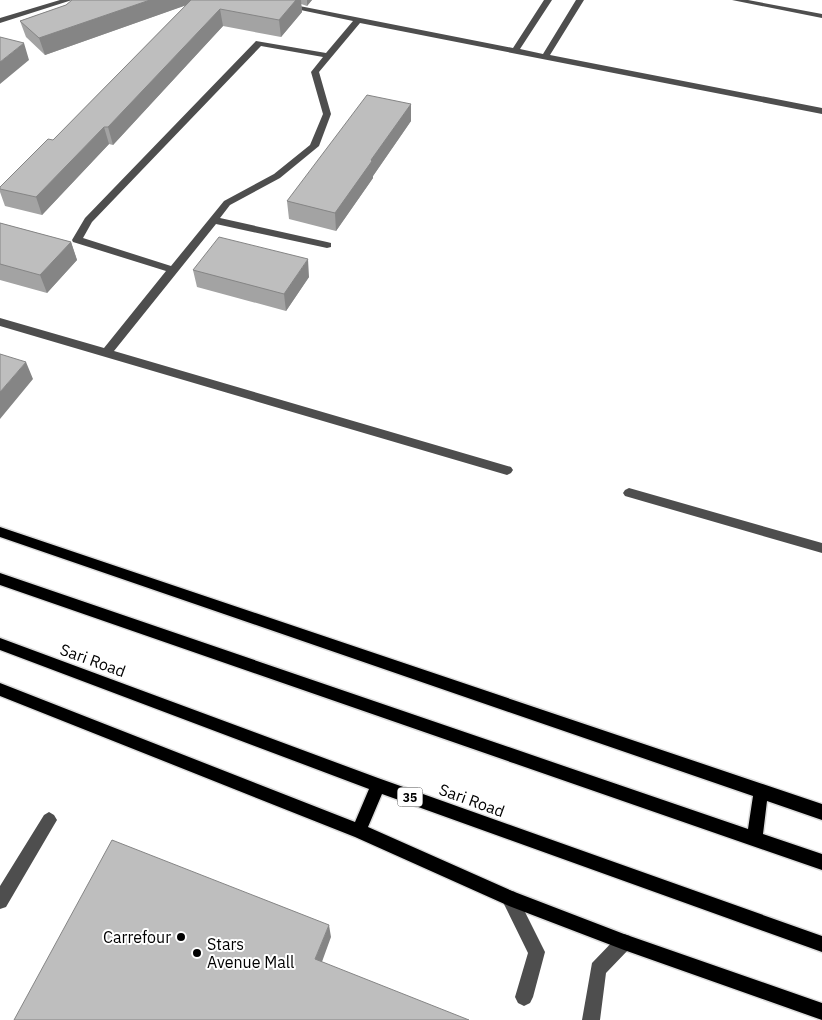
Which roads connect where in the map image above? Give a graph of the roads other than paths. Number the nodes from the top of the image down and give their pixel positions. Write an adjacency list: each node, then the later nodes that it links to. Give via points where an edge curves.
1 (68, 0): 7 (street)
2 (257, 0): 8 (street)
3 (548, 0): 9 (street)
4 (580, 0): 11 (street)
5 (736, 0): 6 (street)
6 (822, 16)
7 (0, 21)
8 (357, 21): 9 (street); 10 (street)
9 (515, 51): 11 (street)
10 (328, 56): 13 (street, via 315,72 327,114 314,146 277,176 227,202); 15 (street, via 259,43 88,220 77,240)
11 (546, 57): 12 (street)
12 (822, 111)
13 (213, 220): 14 (street); 15 (street)
14 (327, 245)
15 (173, 270): 17 (street)
16 (0, 322): 17 (street)
17 (106, 353): 18 (street)
18 (507, 470)
19 (629, 493): 21 (street)
20 (0, 532): 26 (main road)
21 (822, 548)
22 (0, 579): 30 (main road)
23 (0, 644): 25 (main road, Sari Road / 35)
24 (0, 689): 29 (main road)
25 (378, 785): 29 (main road); 35 (main road, Sari Road / 35)
26 (760, 791): 27 (main road); 30 (main road)
27 (822, 812)
28 (49, 820): 33 (street)
29 (359, 831): 32 (main road)
30 (755, 839): 31 (main road)
31 (822, 862)
32 (509, 898): 34 (main road); 36 (street, via 537,952)
33 (0, 901)
34 (624, 942): 37 (main road); 38 (street, via 598,969)
35 (822, 944)
36 (524, 997)
37 (822, 1012)
38 (591, 1020)

